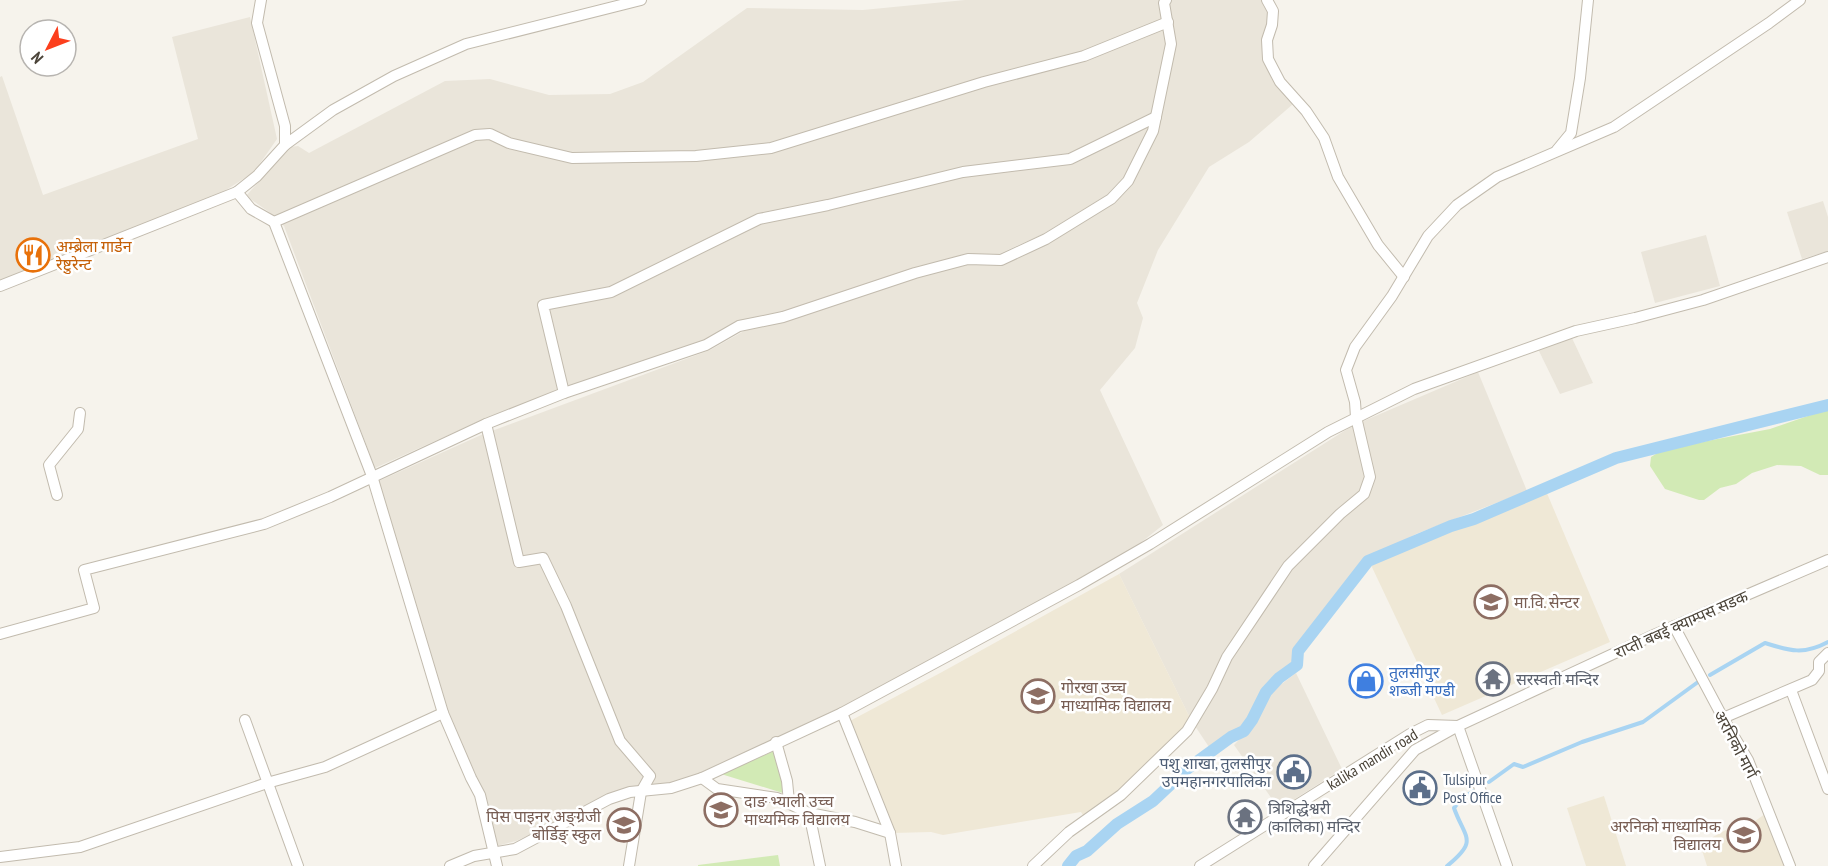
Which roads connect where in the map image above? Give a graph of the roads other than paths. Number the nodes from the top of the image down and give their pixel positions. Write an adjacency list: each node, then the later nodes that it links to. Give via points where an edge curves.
1 (261, 0): 9 (street, via 257,23 285,126)
2 (640, 0): 9 (street, via 466,44 343,104)
3 (1166, 0): 7 (street)
4 (1266, 0): 14 (street, via 1273,11 1268,59 1280,82 1324,138 1338,177 1378,244)
5 (1588, 0): 10 (street, via 1571,133)
6 (1800, 0): 10 (street, via 1614,127)
7 (1168, 22): 8 (street, via 1171,44); 12 (street, via 1084,56 984,82 771,148 696,156 572,158 509,143 490,134 475,135)
8 (1156, 117): 16 (street, via 1128,181 1111,199 1046,239 1000,260 968,259 783,317 739,326 706,345); 16 (street, via 1070,159 963,172 759,219 611,292 543,305)
9 (285, 145): 11 (street)
10 (1555, 153): 14 (street, via 1497,177 1457,205 1428,236)
11 (237, 192): 12 (street, via 251,209); 15 (street)
12 (274, 222): 20 (street)
13 (1828, 257): 18 (street, via 1703,300 1575,331 1414,389)
14 (1404, 277): 18 (street, via 1355,347 1346,370)
15 (0, 286)
16 (564, 393): 19 (street)
17 (80, 413): 21 (street, via 78,429 49,465)
18 (1356, 417): 28 (street, via 1149,544); 48 (street, via 1370,477 1364,494 1288,566 1227,657 1187,731 1121,795 1069,832)
19 (486, 424): 20 (street); 36 (street, via 519,562 543,558 620,741 650,776)
20 (372, 476): 24 (street, via 264,524 84,570 93,608); 27 (street)
21 (57, 495)
22 (1828, 560): 23 (street, राप्ती बबई क्याम्पस सडक)
23 (1674, 626): 29 (street, अरनिको मार्ग); 31 (street, राप्ती बबई क्याम्पस सडक)
24 (0, 634)
25 (1828, 653): 26 (street, via 1819,662 1812,680)
26 (1791, 690): 29 (street); 35 (street)
27 (443, 713): 34 (street, via 325,767); 40 (street, via 480,795)
28 (842, 713): 32 (street); 39 (street)
29 (1723, 718): 52 (street, अरनिको मार्ग, via 1748,760)
30 (245, 720): 34 (street)
31 (1458, 726): 49 (street, kalika mandir road, via 1428,725 1410,734); 50 (street, राप्ती बबई क्याम्पस सडक, via 1415,750); 51 (street)
32 (776, 742): 33 (street); 37 (street)
33 (702, 778): 36 (street); 37 (street, via 717,789)
34 (267, 783): 41 (street, via 80,848); 42 (street)
35 (1828, 789)
36 (641, 792): 40 (street, via 609,799 515,849); 45 (street)
37 (789, 802): 38 (street)
38 (809, 813): 39 (street); 46 (street)
39 (890, 833): 47 (street)
40 (494, 851): 43 (street); 44 (street)
41 (0, 857)
42 (298, 866)
43 (450, 866)
44 (497, 866)
45 (629, 866)
46 (820, 866)
47 (896, 866)
48 (1033, 866)
49 (1200, 866)
50 (1314, 866)
51 (1507, 866)
52 (1790, 866)

